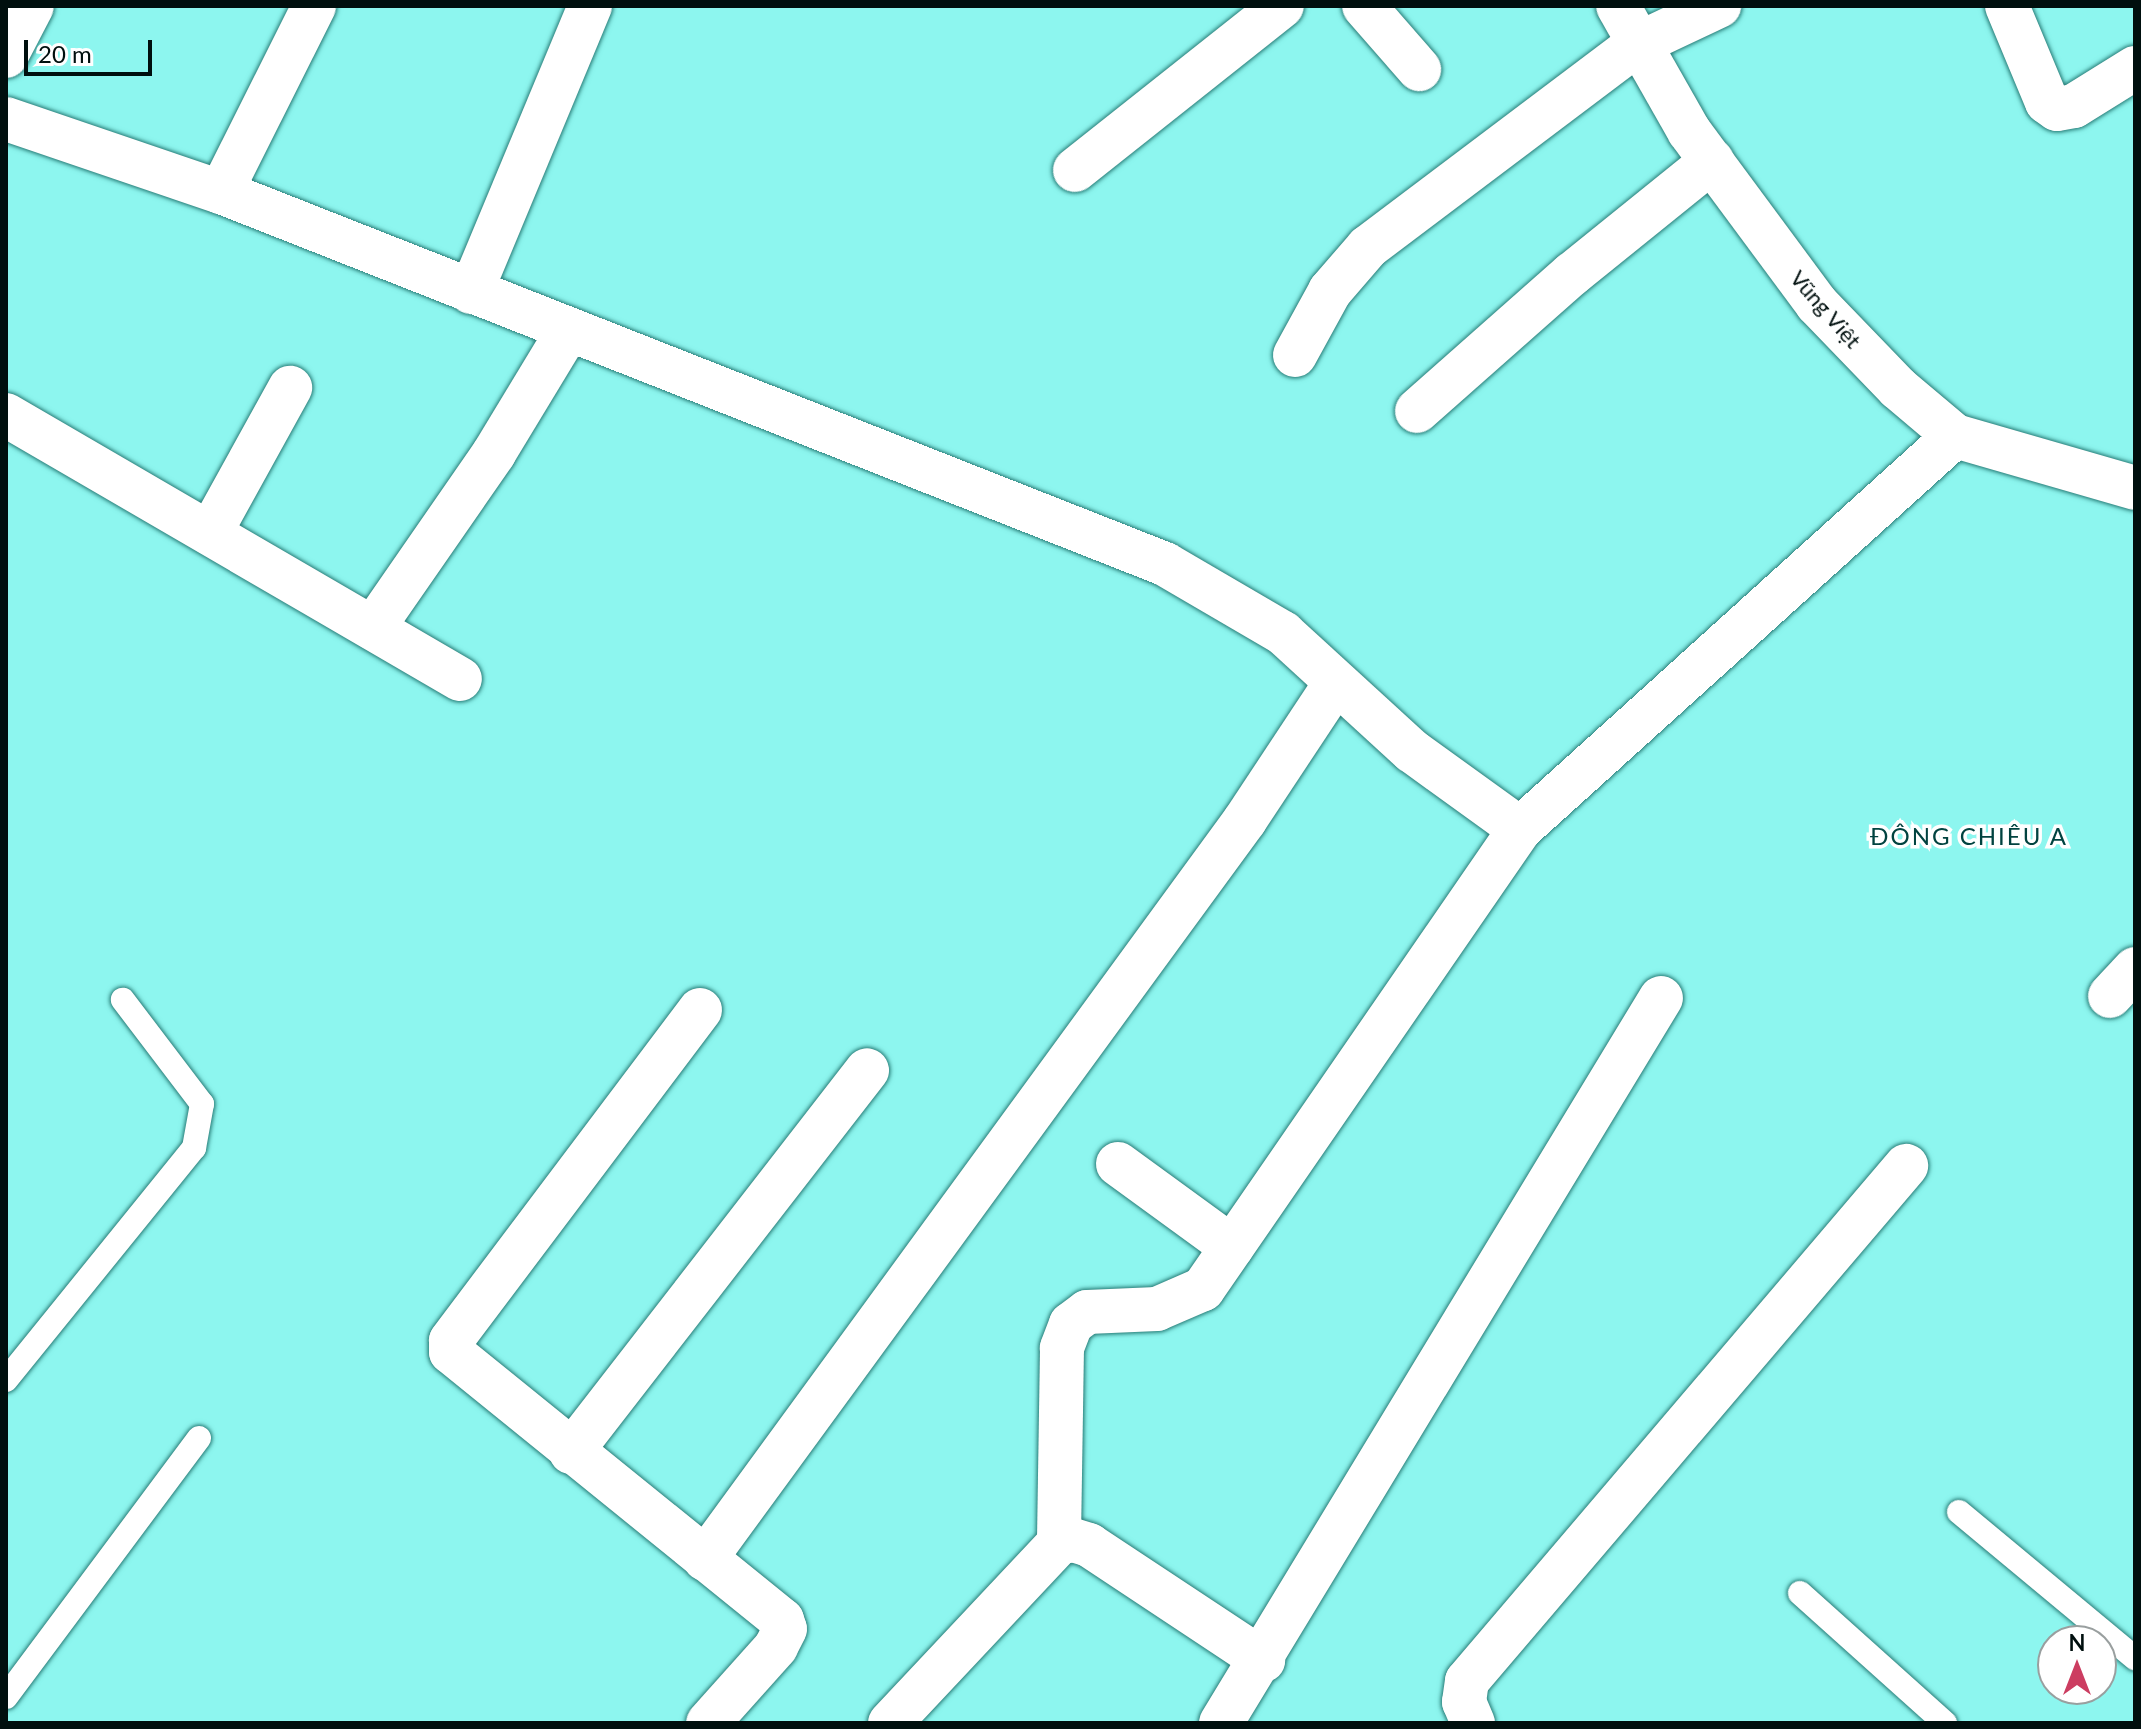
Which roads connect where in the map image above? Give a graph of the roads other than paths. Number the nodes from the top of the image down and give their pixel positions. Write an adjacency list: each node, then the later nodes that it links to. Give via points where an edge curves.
1 (32, 6): 10 (street)
2 (314, 6): 16 (street)
3 (590, 6): 17 (street)
4 (1282, 6): 15 (street)
5 (1364, 6): 12 (street)
6 (1618, 6): 9 (street, Vũng Việt)
7 (1719, 6): 9 (street)
8 (2007, 6): 11 (street, via 2047,102 2057,109 2074,106)
9 (1636, 45): 14 (street, Vũng Việt); 19 (street, via 1368,247 1330,291)
10 (6, 56)
11 (2135, 68)
12 (1419, 69)
13 (6, 119): 16 (street)
14 (1712, 161): 21 (street, via 1572,274); 23 (street, Vũng Việt, via 1817,304 1898,388)
15 (1075, 170)
16 (221, 192): 17 (street)
17 (471, 292): 18 (street)
18 (568, 331): 26 (street, via 494,453); 28 (street, via 1165,564 1283,633)
19 (1295, 355)
20 (290, 388): 25 (street)
21 (1417, 411)
22 (6, 415): 25 (street)
23 (1955, 436): 24 (street, Vũng Việt); 29 (street)
24 (2135, 488)
25 (210, 533): 26 (street)
26 (373, 628): 27 (street)
27 (460, 679)
28 (1335, 684): 29 (street, via 1412,751); 42 (street, via 1245,820)
29 (1520, 829): 36 (street)
30 (1661, 998): 45 (street)
31 (123, 1000): 37 (lane, via 202,1104 194,1148)
32 (700, 1010): 39 (street, via 451,1341 451,1352 460,1364)
33 (867, 1070): 39 (street)
34 (1118, 1164): 36 (street)
35 (1906, 1166): 50 (street, via 1467,1681 1464,1702)
36 (1232, 1247): 41 (street, via 1203,1289 1183,1300 1157,1309 1087,1312 1064,1336)
37 (6, 1380)
38 (199, 1438): 46 (lane)
39 (571, 1452): 42 (street)
40 (1959, 1512): 44 (lane)
41 (1059, 1543): 45 (street, via 1089,1545); 48 (street)
42 (705, 1559): 47 (street, via 782,1620 785,1629 776,1647)
43 (1800, 1593): 51 (lane)
44 (2135, 1658)
45 (1263, 1660): 49 (street)
46 (6, 1697)
47 (708, 1723)
48 (890, 1723)
49 (1221, 1723)
50 (1473, 1723)
51 (1945, 1723)

